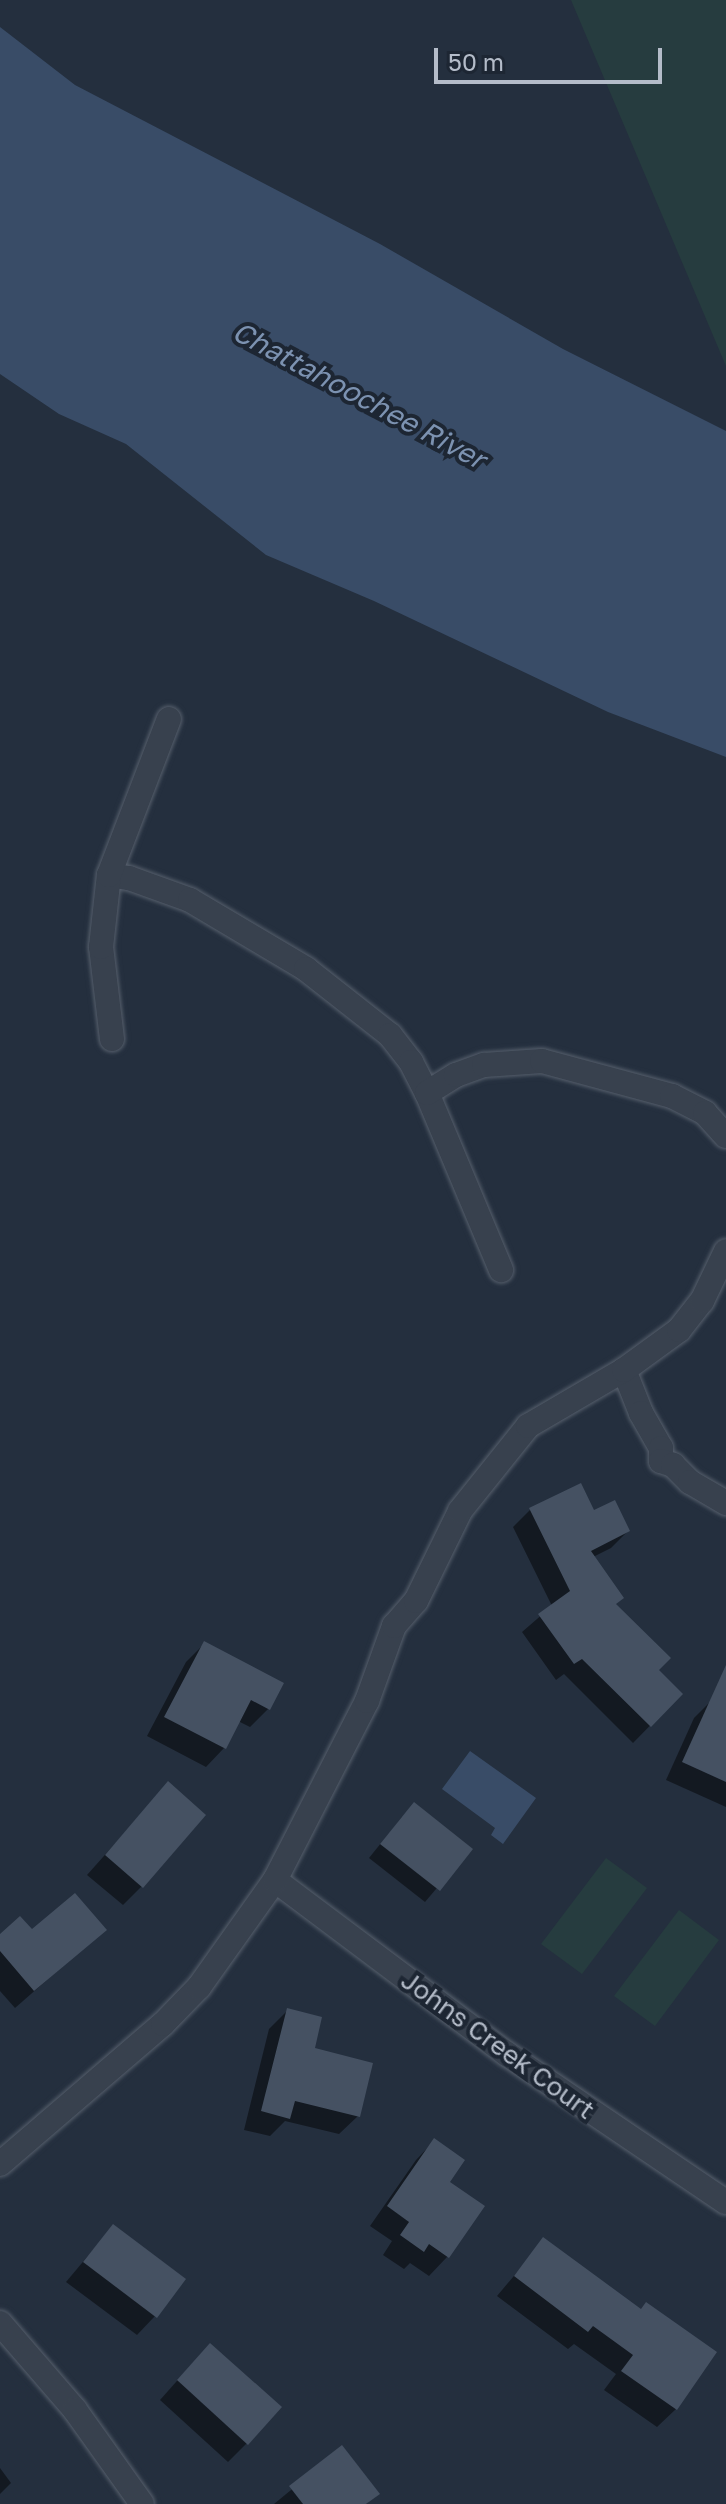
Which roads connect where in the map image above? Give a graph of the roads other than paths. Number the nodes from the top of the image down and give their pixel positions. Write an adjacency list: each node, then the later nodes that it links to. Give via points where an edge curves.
1 (169, 719): 2 (street)
2 (109, 875): 3 (street, via 101,947); 4 (street, via 190,900 306,969 390,1035)
3 (112, 1039)
4 (427, 1093): 5 (street, via 484,1065 542,1061 672,1096 705,1113); 7 (street)
5 (726, 1136)
6 (726, 1251): 8 (street, via 702,1301 679,1330)
7 (501, 1270)
8 (624, 1370): 9 (street, via 661,1448 661,1461); 10 (street, via 528,1426 460,1511 416,1601 394,1626 367,1701)
9 (726, 1503)
10 (275, 1880): 11 (street, via 199,1987 172,2015); 12 (street, Johns Creek Court, via 507,2054)
11 (0, 2164)
12 (726, 2202)
13 (0, 2323): 14 (street, via 75,2410)
14 (142, 2504)

